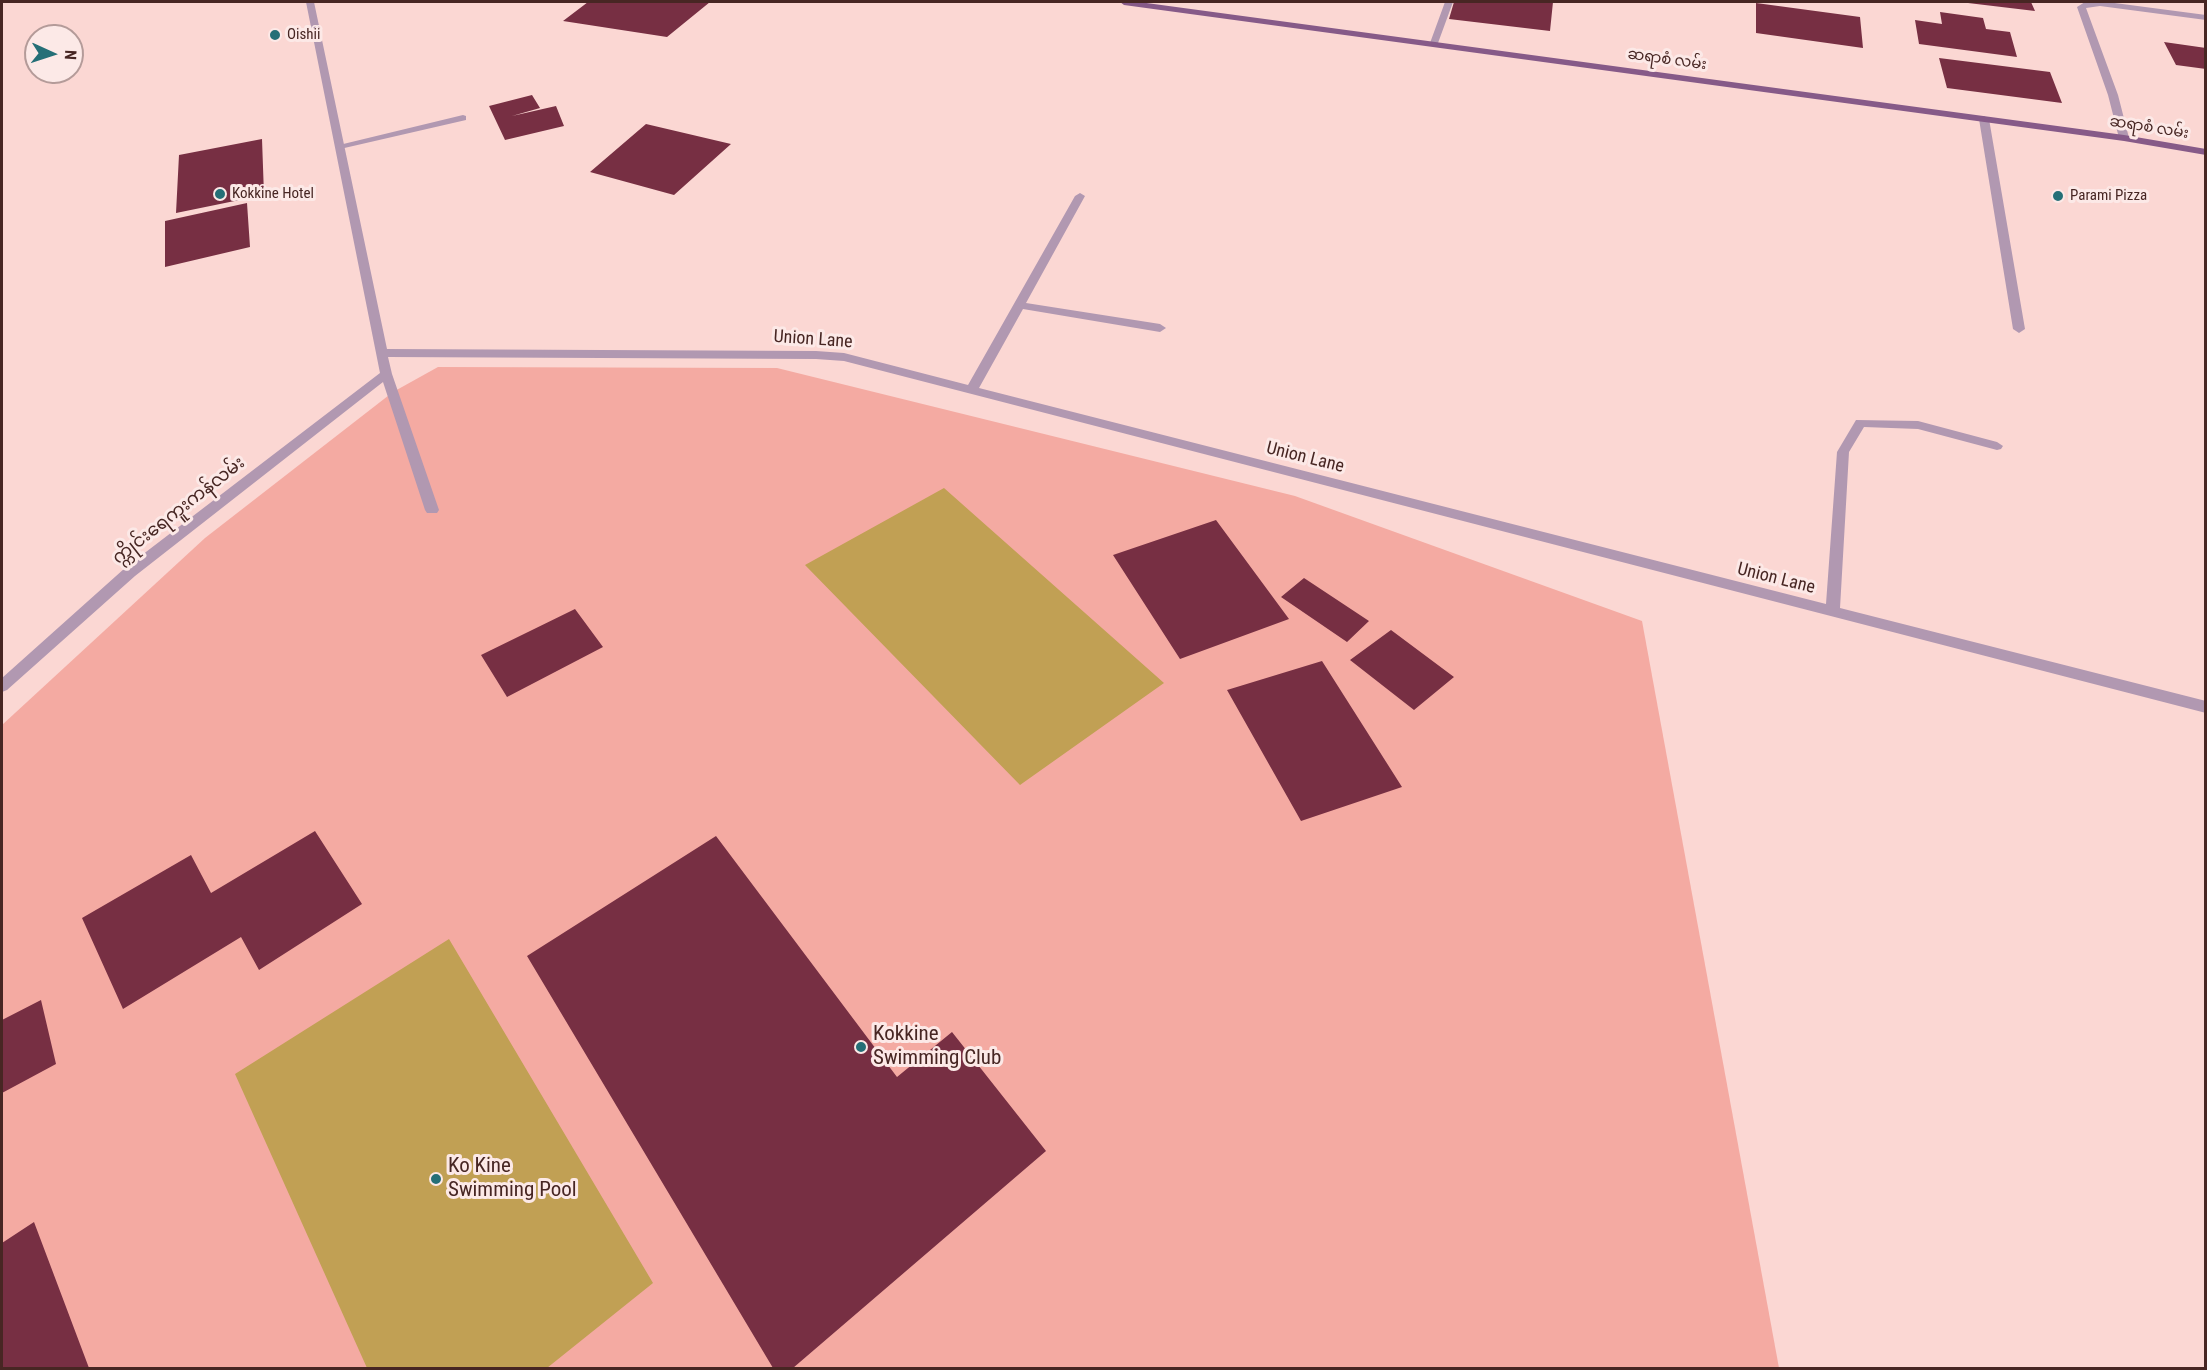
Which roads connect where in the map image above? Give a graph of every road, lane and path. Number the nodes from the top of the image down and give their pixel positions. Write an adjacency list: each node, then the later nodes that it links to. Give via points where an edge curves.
1 (310, 2): 9 (street)
2 (1124, 2): 5 (main road, ဆရာစံ လမ်း)
3 (1449, 2): 5 (street)
4 (2205, 18): 8 (street, via 2100,3 2081,7)
5 (1434, 43): 7 (main road, ဆရာစံ လမ်း)
6 (463, 118): 9 (street)
7 (1984, 119): 8 (main road, ဆရာစံ လမ်း); 14 (street)
8 (2124, 138): 10 (main road, ဆရာစံ လမ်း)
9 (340, 146): 15 (street)
10 (2205, 152)
11 (1080, 196): 12 (street)
12 (1019, 305): 13 (street); 17 (street)
13 (1160, 328)
14 (2019, 329)
15 (382, 353): 16 (street); 17 (street, Union Lane, via 816,355 844,357)
16 (386, 374): 19 (street); 21 (street, က္ကိုင်းရေကူးကန်လမ်း, via 130,572)
17 (971, 391): 20 (street, Union Lane)
18 (1997, 447): 20 (street, via 1918,425 1860,423 1843,452)
19 (432, 510)
20 (1833, 612): 22 (street, Union Lane)
21 (2, 686)
22 (2205, 707)

